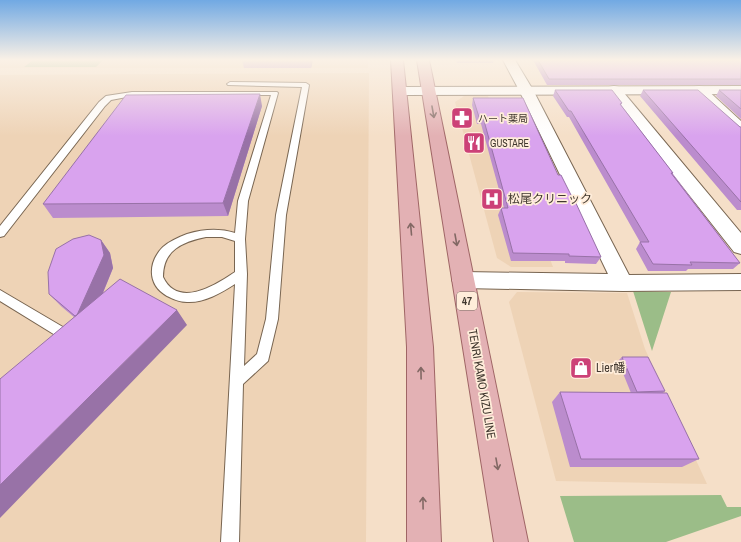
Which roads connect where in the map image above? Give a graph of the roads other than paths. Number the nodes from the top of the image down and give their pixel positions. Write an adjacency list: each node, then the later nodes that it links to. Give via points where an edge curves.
1 (306, 85): 21 (lane, via 280,215 272,319 263,357)
2 (400, 85): 5 (main road)
3 (428, 85): 6 (main road, TENRI KAMO KIZU LINE / 47)
4 (523, 85): 7 (street)
5 (400, 90): 6 (street); 23 (main road, one-way to 5, via 420,347)
6 (429, 90): 7 (street); 16 (main road, TENRI KAMO KIZU LINE / 47, one-way to 16)
7 (526, 90): 8 (street); 18 (street)
8 (614, 90): 9 (street); 14 (street)
9 (699, 90): 10 (street); 11 (street)
10 (741, 90)
11 (741, 129)
12 (0, 233): 13 (lane, via 109,98 132,94 275,93 243,201)
13 (240, 239): 15 (lane); 15 (lane, via 217,233 180,241 161,256 157,278 163,288 174,295 189,297 216,290)
14 (741, 247)
15 (241, 274): 21 (lane)
16 (463, 280): 18 (street); 24 (main road, TENRI KAMO KIZU LINE / 47, one-way to 24)
17 (741, 282): 18 (street)
18 (622, 283)
19 (0, 295): 20 (lane)
20 (64, 334)
21 (237, 381): 22 (lane)
22 (230, 542)
23 (424, 542)
24 (511, 542)

